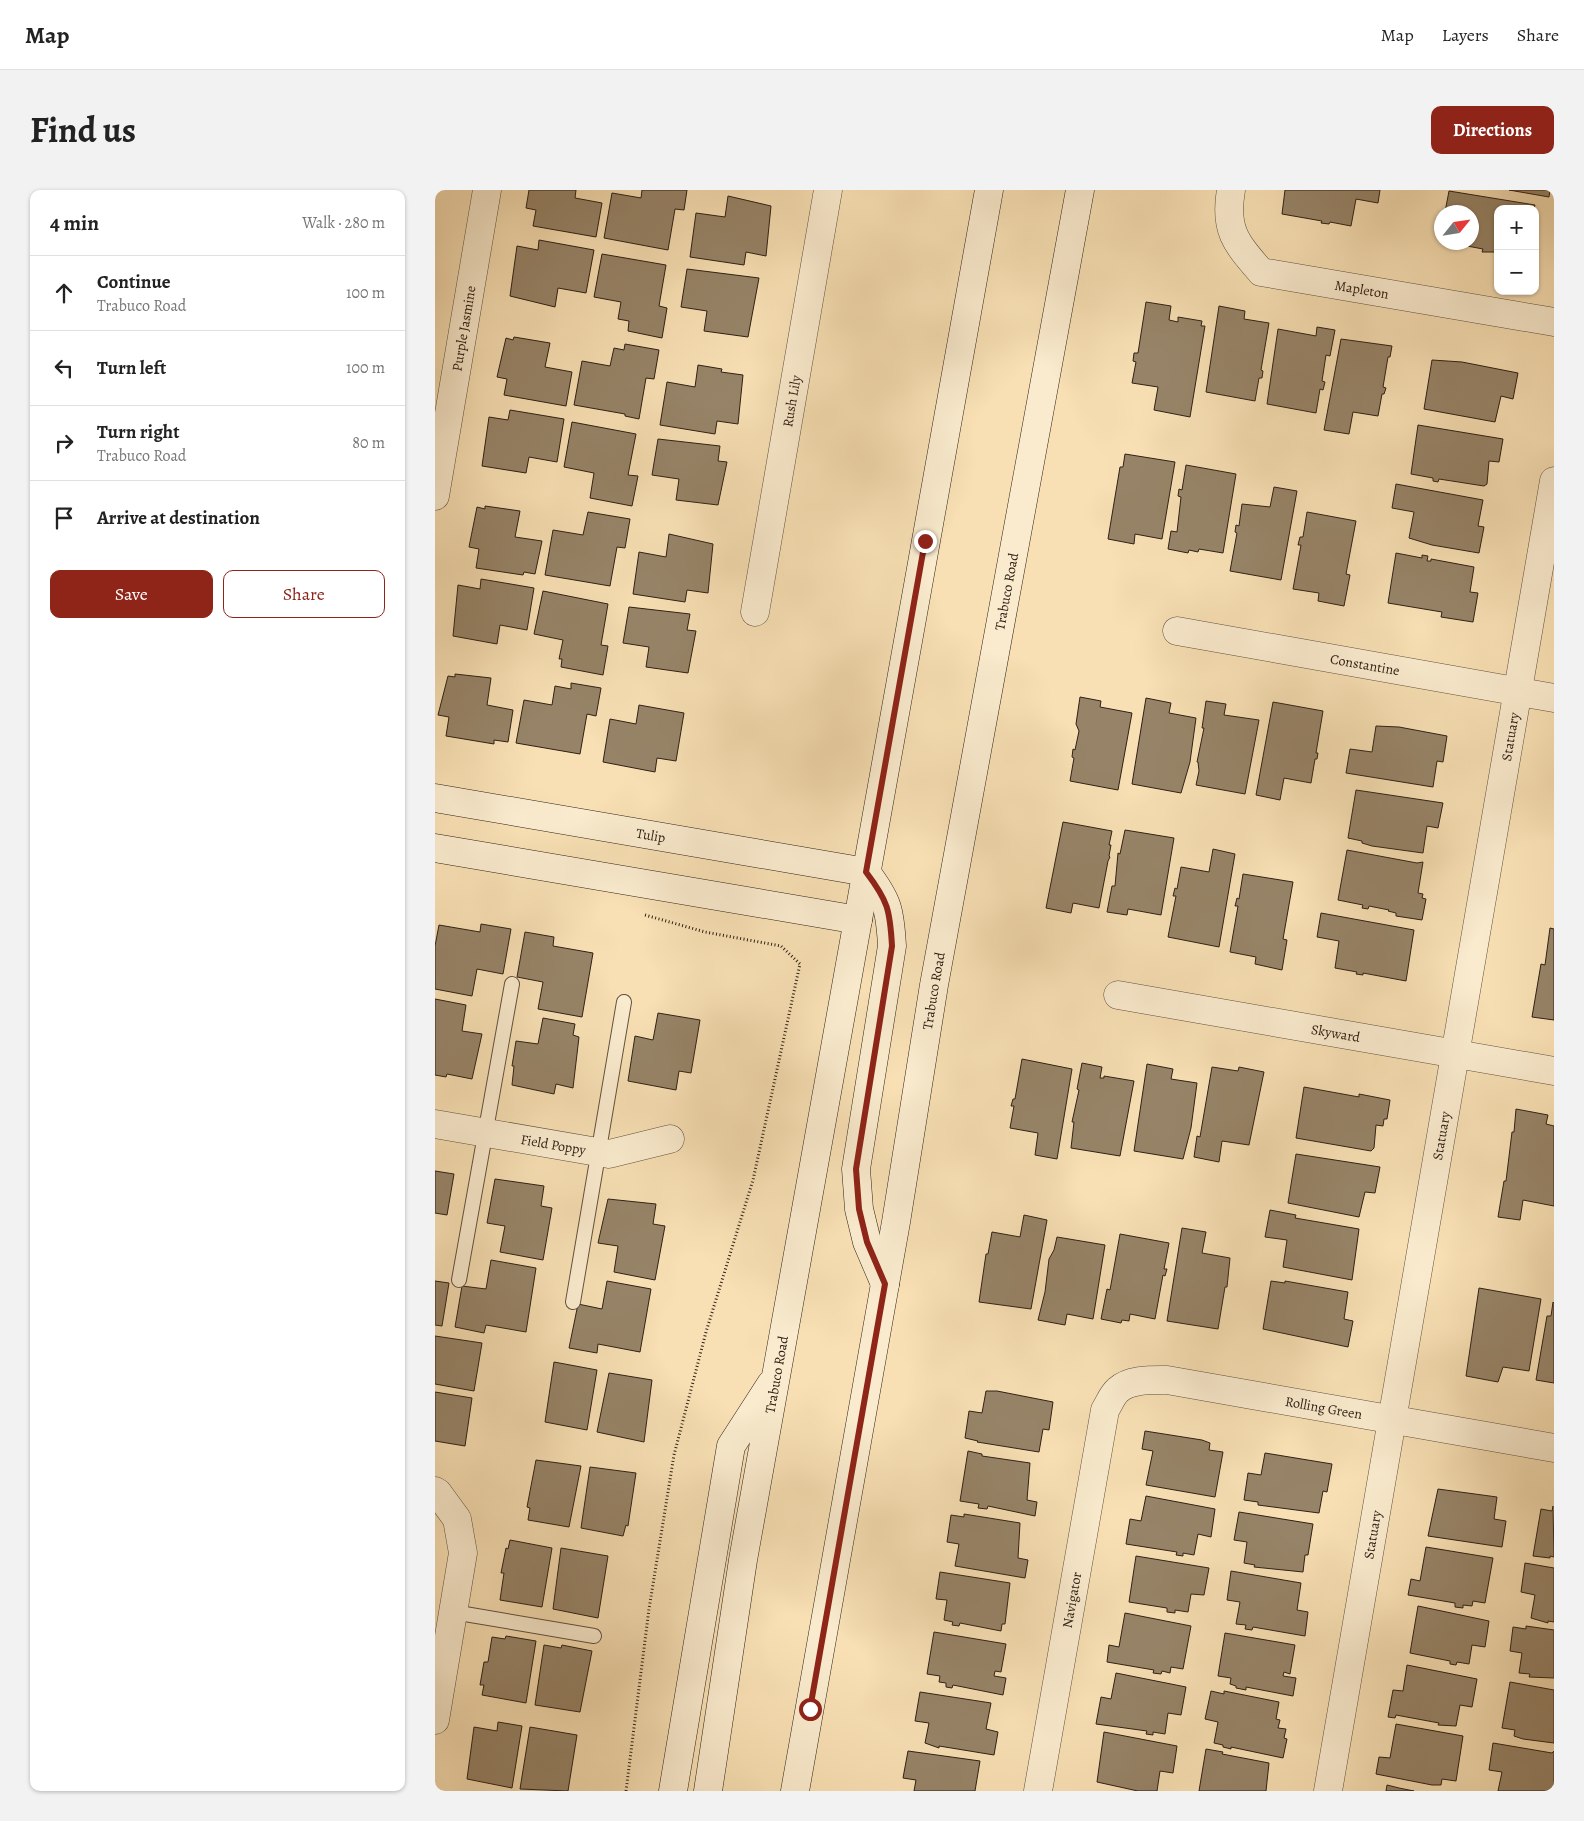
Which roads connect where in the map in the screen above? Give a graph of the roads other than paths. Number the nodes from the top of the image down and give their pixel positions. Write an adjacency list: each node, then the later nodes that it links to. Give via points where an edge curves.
1 (487, 190): 8 (street, Purple Jasmine)
2 (828, 190): 9 (street, Rush Lily)
3 (989, 190): 15 (street, Trabuco Road)
4 (1080, 190): 27 (street, Trabuco Road, via 934,985)
5 (1231, 190): 6 (street, Mapleton, via 1228,206 1237,245 1261,272)
6 (1554, 322)
7 (1554, 481): 11 (street, Statuary)
8 (435, 496)
9 (755, 612)
10 (1177, 631): 11 (street, Constantine)
11 (1516, 691): 12 (street, Constantine); 20 (street, Statuary)
12 (1554, 698)
13 (435, 798): 15 (street, Tulip)
14 (435, 848): 16 (street)
15 (866, 872): 16 (street, Trabuco Road); 27 (street, via 884,896 891,918 892,946 856,1169 859,1209 867,1242)
16 (858, 920): 29 (street, Trabuco Road)
17 (512, 984): 23 (lane)
18 (1118, 995): 20 (street, Skyward)
19 (624, 1002): 25 (lane)
20 (1456, 1054): 21 (street, Skyward); 31 (street, Statuary)
21 (1554, 1071)
22 (435, 1124): 23 (street, Field Poppy)
23 (485, 1132): 25 (street, Field Poppy); 26 (lane)
24 (670, 1139): 25 (street, Field Poppy, via 609,1154)
25 (598, 1152): 28 (lane)
26 (459, 1280)
27 (885, 1284): 40 (street, Trabuco Road)
28 (573, 1302)
29 (777, 1374): 38 (street, via 731,1446); 39 (street, Trabuco Road, via 743,1560)
30 (1105, 1410): 31 (street, Rolling Green, via 1118,1390 1130,1383 1167,1380); 41 (street, Navigator)
31 (1393, 1420): 32 (street, Rolling Green); 42 (street, Statuary)
32 (1554, 1448)
33 (435, 1492): 34 (street, via 457,1519 463,1554)
34 (453, 1612): 35 (lane); 36 (street)
35 (593, 1636)
36 (439, 1677): 37 (street)
37 (435, 1720)
38 (673, 1791)
39 (708, 1791)
40 (795, 1791)
41 (1038, 1791)
42 (1328, 1791)

